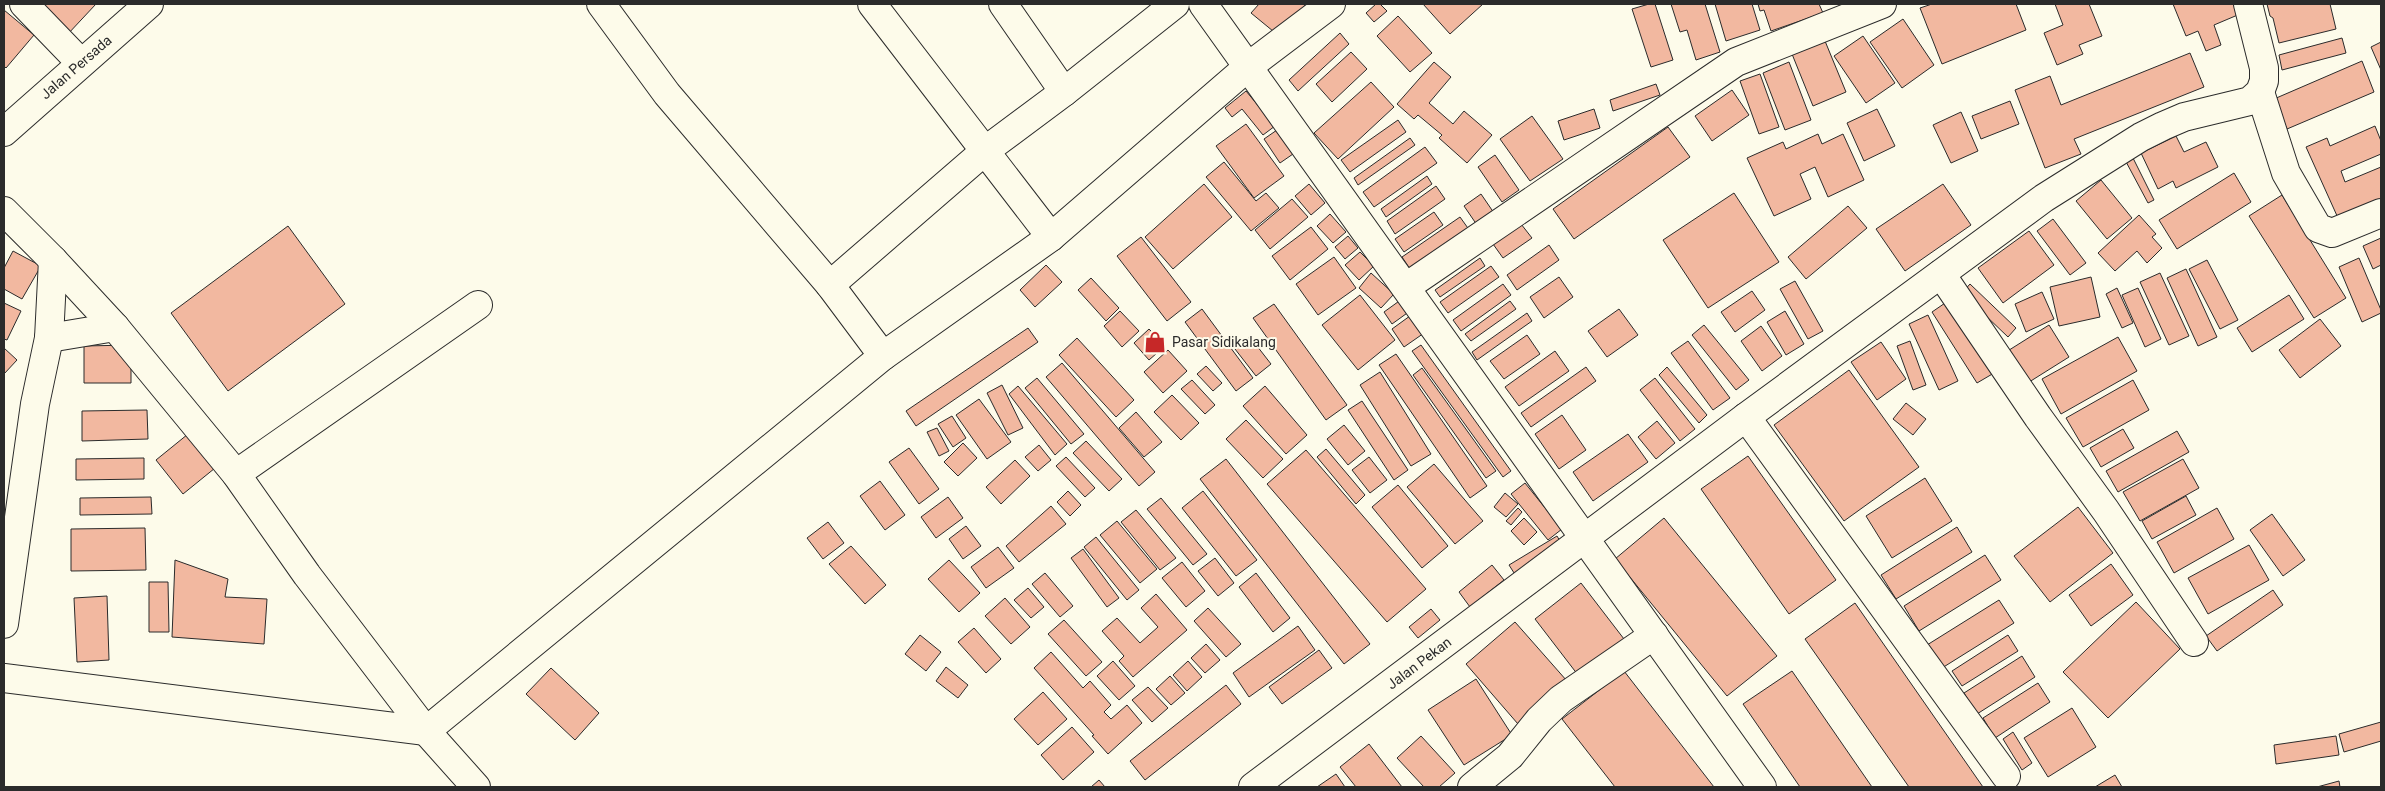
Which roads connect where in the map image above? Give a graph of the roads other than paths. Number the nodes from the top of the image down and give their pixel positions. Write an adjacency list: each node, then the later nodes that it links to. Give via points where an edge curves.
1 (24, 4): 11 (street)
2 (149, 4): 11 (street, Jalan Persada)
3 (601, 4): 22 (street, via 667,94)
4 (872, 4): 16 (street)
5 (1003, 4): 13 (street)
6 (1175, 4): 13 (street)
7 (1203, 4): 12 (street)
8 (1331, 4): 12 (street)
9 (1882, 4): 23 (street, via 1736,62)
10 (2248, 4): 14 (street, via 2264,68)
11 (81, 63): 15 (street, Jalan Persada)
12 (1249, 66): 19 (street); 23 (street)
13 (1064, 92): 16 (street)
14 (2260, 92): 18 (street, via 2286,173 2318,228 2332,233); 21 (street, Jalan Pekan, via 2250,101 2184,117 2141,137 2044,198)
15 (4, 132)
16 (986, 150): 19 (street); 22 (street)
17 (4, 211): 20 (street)
18 (2381, 213)
19 (1051, 237): 27 (street)
20 (54, 260): 25 (street); 26 (street)
21 (1941, 274): 28 (street, Jalan Pekan); 33 (street)
22 (830, 285): 27 (street)
23 (1406, 287): 30 (street)
24 (478, 305): 29 (street)
25 (115, 327): 26 (street); 29 (street)
26 (50, 338): 31 (street, via 34,404)
27 (883, 356): 35 (street)
28 (1746, 418): 30 (street, Jalan Pekan); 36 (street)
29 (236, 474): 35 (street, via 307,575)
30 (1585, 538): 32 (street); 38 (street, Jalan Pekan)
31 (4, 624)
32 (1654, 635): 39 (street, via 1561,699 1510,756); 40 (street)
33 (2194, 642)
34 (4, 678): 35 (street)
35 (426, 731): 37 (street)
36 (2006, 776)
37 (476, 787)
38 (1252, 787)
39 (1472, 787)
40 (1762, 787)

